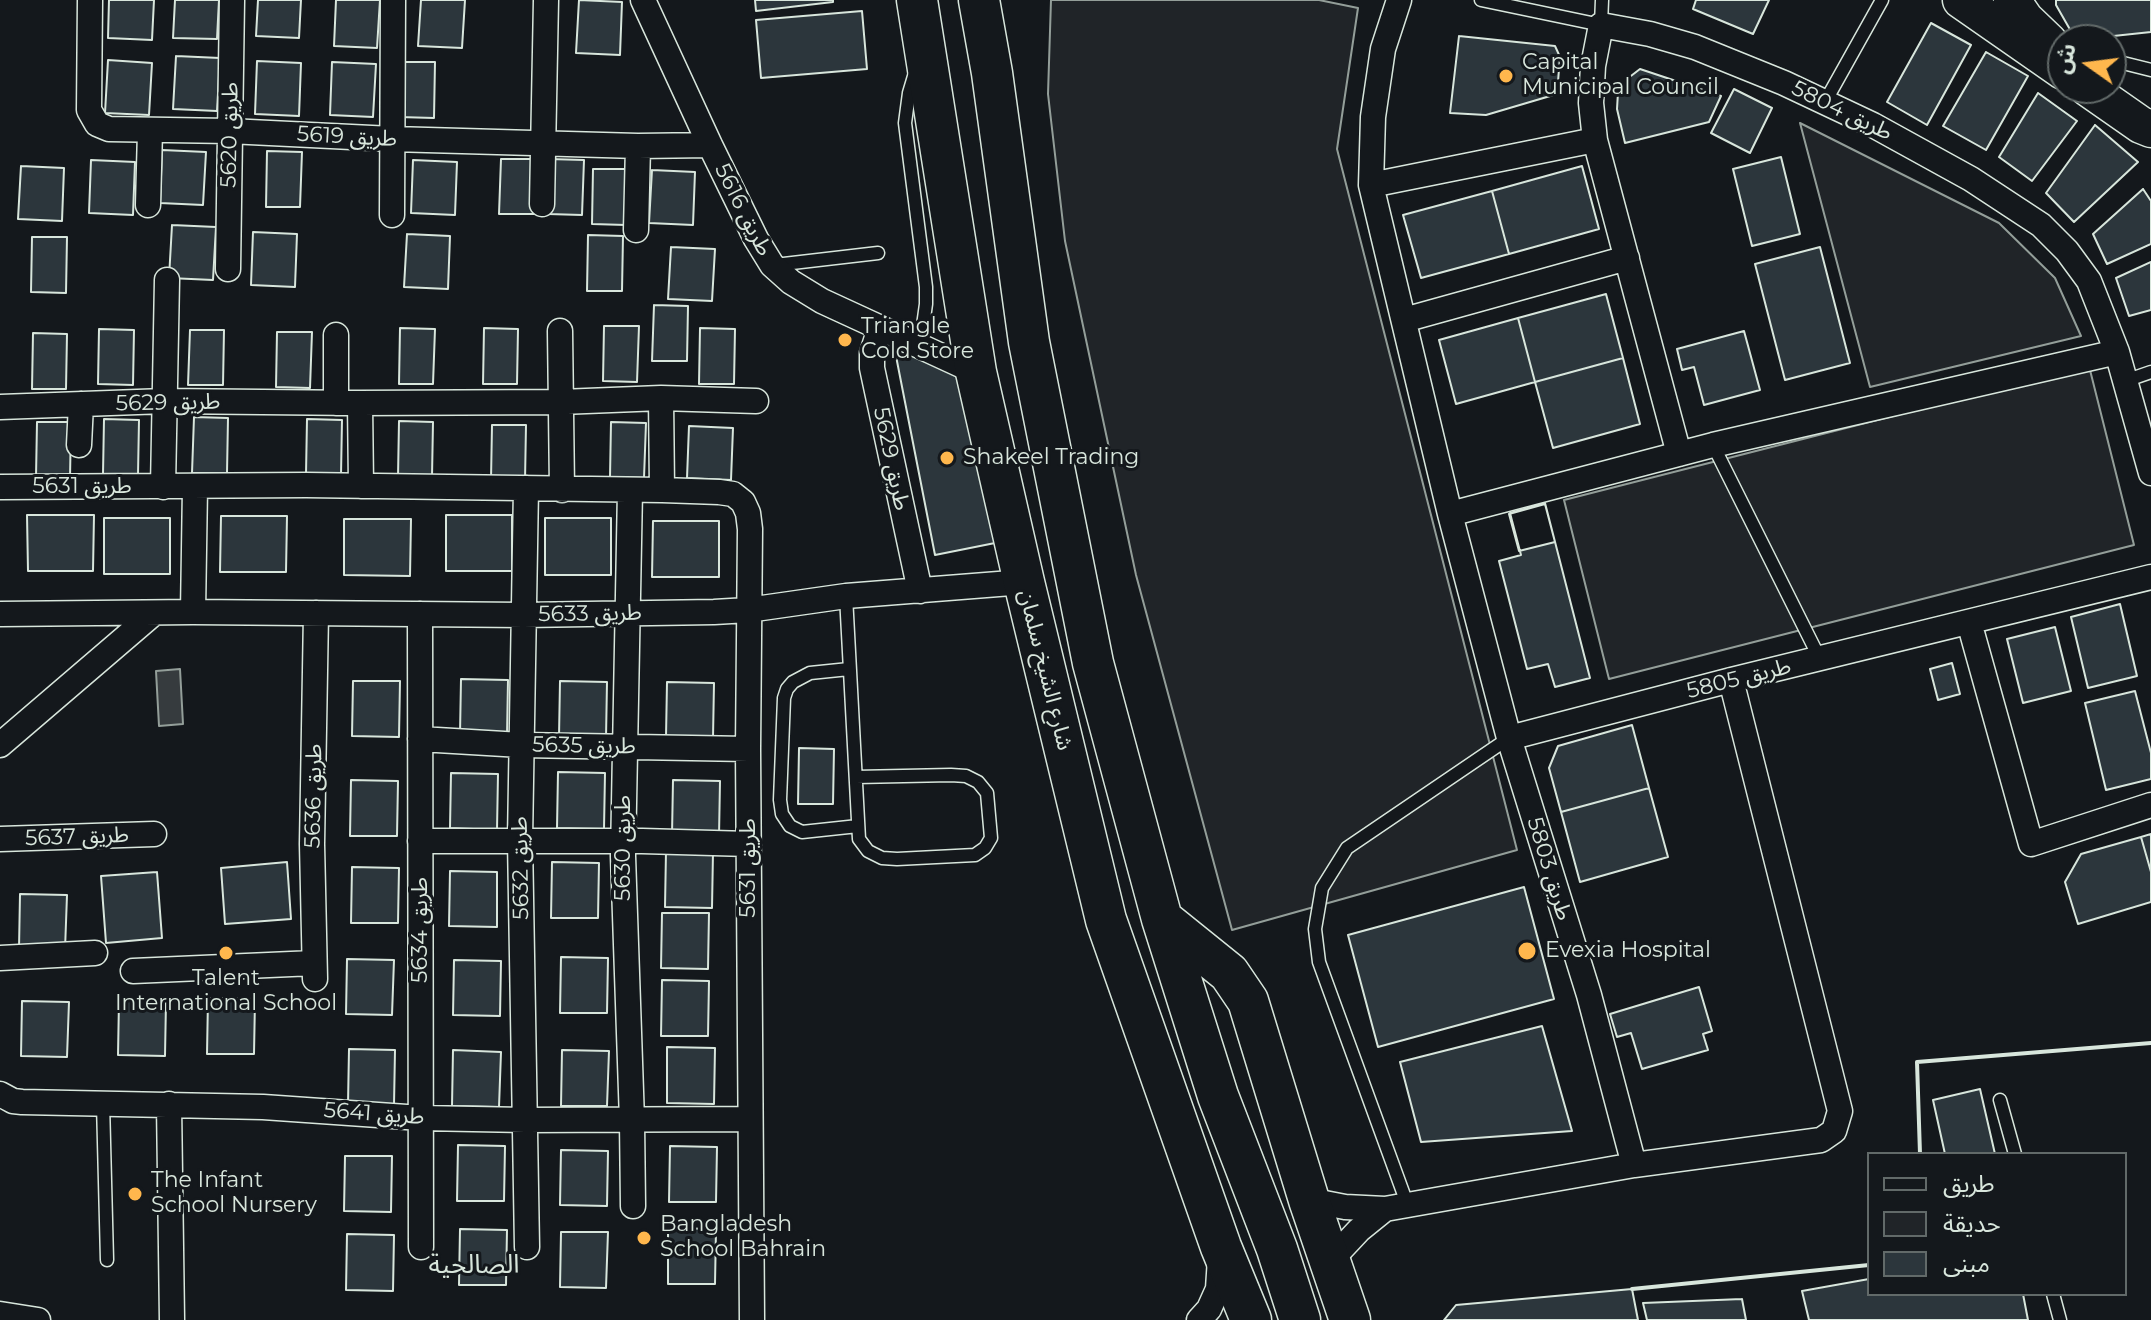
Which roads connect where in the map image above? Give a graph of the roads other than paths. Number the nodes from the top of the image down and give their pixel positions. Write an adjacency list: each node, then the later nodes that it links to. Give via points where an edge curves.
1 (90, 0): 26 (street, طريق 5619, via 92,118 109,129)
2 (232, 0): 27 (street, طريق 5620)
3 (393, 0): 28 (street)
4 (546, 0): 30 (street)
5 (643, 0): 31 (street, طريق 5616)
6 (917, 0): 17 (main road, شارع الشيخ سلمان)
7 (979, 0): 20 (main road)
8 (993, 0): 20 (main road)
9 (1399, 0): 33 (street, طريق 5803, via 1383,49)
10 (1481, 0): 15 (lane, طريق 5804)
11 (1602, 0): 15 (lane)
12 (1882, 0): 23 (lane)
13 (1961, 0): 18 (street)
14 (2012, 0): 16 (street)
15 (1601, 25): 23 (street, طريق 5804, via 1695,47); 29 (street, via 1591,103)
16 (2047, 39)
17 (926, 49): 47 (lane, via 909,93 905,123 926,287); 49 (main road, شارع الشيخ سلمان)
18 (2047, 60)
19 (2151, 70): 21 (lane)
20 (992, 73): 103 (main road, via 1029,342 1093,663)
21 (2127, 73)
22 (2127, 95): 25 (street)
23 (1825, 102): 48 (street, طريق 5804, via 1971,179 2041,225 2089,281)
24 (2111, 104): 25 (street)
25 (2151, 126)
26 (150, 131): 27 (street, طريق 5619); 35 (street)
27 (229, 131): 28 (street, طريق 5619); 41 (street, طريق 5620)
28 (392, 139): 30 (street, طريق 5619); 36 (street)
29 (1595, 140): 33 (street); 39 (street)
30 (544, 143): 32 (street, طريق 5619); 34 (street)
31 (710, 145): 32 (street, طريق 5619); 40 (street, طريق 5616)
32 (638, 146): 37 (street)
33 (1371, 185): 43 (street, طريق 5803)
34 (542, 204)
35 (148, 205)
36 (392, 215)
37 (636, 230)
38 (878, 253): 40 (lane)
39 (1627, 258): 43 (street); 61 (street)
40 (772, 265): 44 (street, طريق 5616, via 806,292)
41 (228, 269)
42 (167, 280): 53 (street, طريق 5631)
43 (1404, 320): 71 (street, طريق 5803)
44 (880, 328): 47 (street, طريق 5616); 74 (street, طريق 5629, via 872,368)
45 (560, 331): 55 (street)
46 (336, 335): 56 (street)
47 (920, 347): 49 (street, طريق 5616)
48 (2117, 352): 51 (street, طريق 5804); 60 (street)
49 (976, 372): 73 (main road, شارع الشيخ سلمان)
50 (2151, 372): 51 (lane)
51 (2125, 381): 62 (street, طريق 5804)
52 (661, 398): 54 (street, طريق 5629); 55 (street, طريق 5629); 70 (street)
53 (165, 401): 56 (street, طريق 5629); 57 (street, طريق 5629); 65 (street, طريق 5631)
54 (756, 401)
55 (561, 402): 56 (street, طريق 5629); 68 (street)
56 (348, 403): 63 (street)
57 (81, 404): 58 (street, طريق 5629); 59 (street)
58 (0, 407)
59 (79, 445)
60 (1713, 445): 61 (street); 85 (lane)
61 (1679, 454): 71 (street)
62 (2151, 473)
63 (361, 486): 66 (street, طريق 5631); 67 (street, طريق 5631)
64 (0, 487): 65 (street, طريق 5631)
65 (163, 487): 66 (street, طريق 5631)
66 (195, 487): 77 (street)
67 (526, 488): 68 (street, طريق 5631); 82 (street, طريق 5632)
68 (562, 490): 69 (street, طريق 5631)
69 (630, 490): 70 (street, طريق 5631); 83 (street, طريق 5630)
70 (662, 490): 76 (street, طريق 5631, via 733,494 743,502 750,529)
71 (1450, 514): 88 (street, طريق 5803)
72 (2151, 577): 84 (street, طريق 5805)
73 (1024, 582): 74 (street, طريق 5633); 122 (main road, شارع الشيخ سلمان, via 1106,920)
74 (920, 591): 75 (street, طريق 5633)
75 (846, 596): 76 (street, طريق 5633); 86 (lane)
76 (748, 610): 83 (street, طريق 5633); 93 (street, طريق 5631)
77 (193, 612): 78 (street, طريق 5633); 79 (street, طريق 5633)
78 (154, 613): 80 (street, طريق 5633); 90 (street)
79 (316, 613): 81 (street, طريق 5633); 106 (street, طريق 5636, via 314,971)
80 (0, 614)
81 (420, 614): 82 (street, طريق 5633); 89 (street, طريق 5634)
82 (524, 615): 83 (street, طريق 5633); 91 (street, طريق 5632)
83 (628, 615): 92 (street, طريق 5630)
84 (1969, 622): 85 (street, طريق 5805); 95 (street, via 2031,844)
85 (1820, 659): 87 (street, طريق 5805)
86 (849, 669): 94 (lane); 96 (lane, via 810,673 787,689 780,800 790,826 802,832)
87 (1731, 680): 88 (street, طريق 5805); 116 (street, via 1840,1111 1834,1131 1821,1140)
88 (1509, 738): 116 (street, طريق 5803, via 1589,995); 119 (lane, via 1347,848 1322,888 1315,929 1319,962)
89 (420, 739): 91 (street, طريق 5635); 100 (street, طريق 5634)
90 (0, 745)
91 (521, 745): 92 (street, طريق 5635); 99 (street, طريق 5632)
92 (625, 747): 93 (street, طريق 5635); 101 (street, طريق 5630)
93 (748, 749): 102 (street, طريق 5631)
94 (856, 777): 96 (lane); 96 (lane, via 966,776 987,793 991,838 975,855 882,858 859,839)
95 (2151, 805)
96 (858, 826)
97 (154, 834): 98 (street, طريق 5637)
98 (0, 839)
99 (520, 840): 100 (street); 101 (street); 113 (street, طريق 5632)
100 (420, 841): 111 (street, طريق 5634)
101 (623, 841): 102 (street); 114 (street, طريق 5630)
102 (749, 844): 112 (street, طريق 5631)
103 (1162, 919): 117 (main road, via 1229,973 1248,1001); 132 (main road, via 1218,1096)
104 (95, 953): 105 (street)
105 (0, 958)
106 (133, 971)
107 (0, 1094): 109 (street, طريق 5641, via 22,1102)
108 (2000, 1100): 115 (lane)
109 (103, 1103): 110 (street, طريق 5641); 123 (lane)
110 (169, 1104): 111 (street, طريق 5641); 128 (street)
111 (421, 1118): 113 (street, طريق 5641); 120 (street, طريق 5634)
112 (750, 1119): 114 (street, طريق 5641); 129 (street, طريق 5631)
113 (525, 1120): 114 (street, طريق 5641); 121 (street, طريق 5632)
114 (632, 1121): 118 (street, طريق 5630)
115 (2014, 1152)
116 (1634, 1165): 119 (street)
117 (1309, 1200): 119 (street); 124 (main road)
118 (633, 1206)
119 (1396, 1208): 124 (street, via 1359,1230)
120 (421, 1247)
121 (527, 1247)
122 (1221, 1247): 130 (street, via 1218,1289); 131 (main road, شارع الشيخ سلمان)
123 (107, 1260)
124 (1330, 1261): 133 (main road)
125 (2054, 1296): 134 (lane)
126 (0, 1314): 127 (street)
127 (38, 1320)
128 (172, 1320)
129 (752, 1320)
130 (1199, 1320)
131 (1251, 1320)
132 (1300, 1320)
133 (1350, 1320)
134 (2060, 1320)

